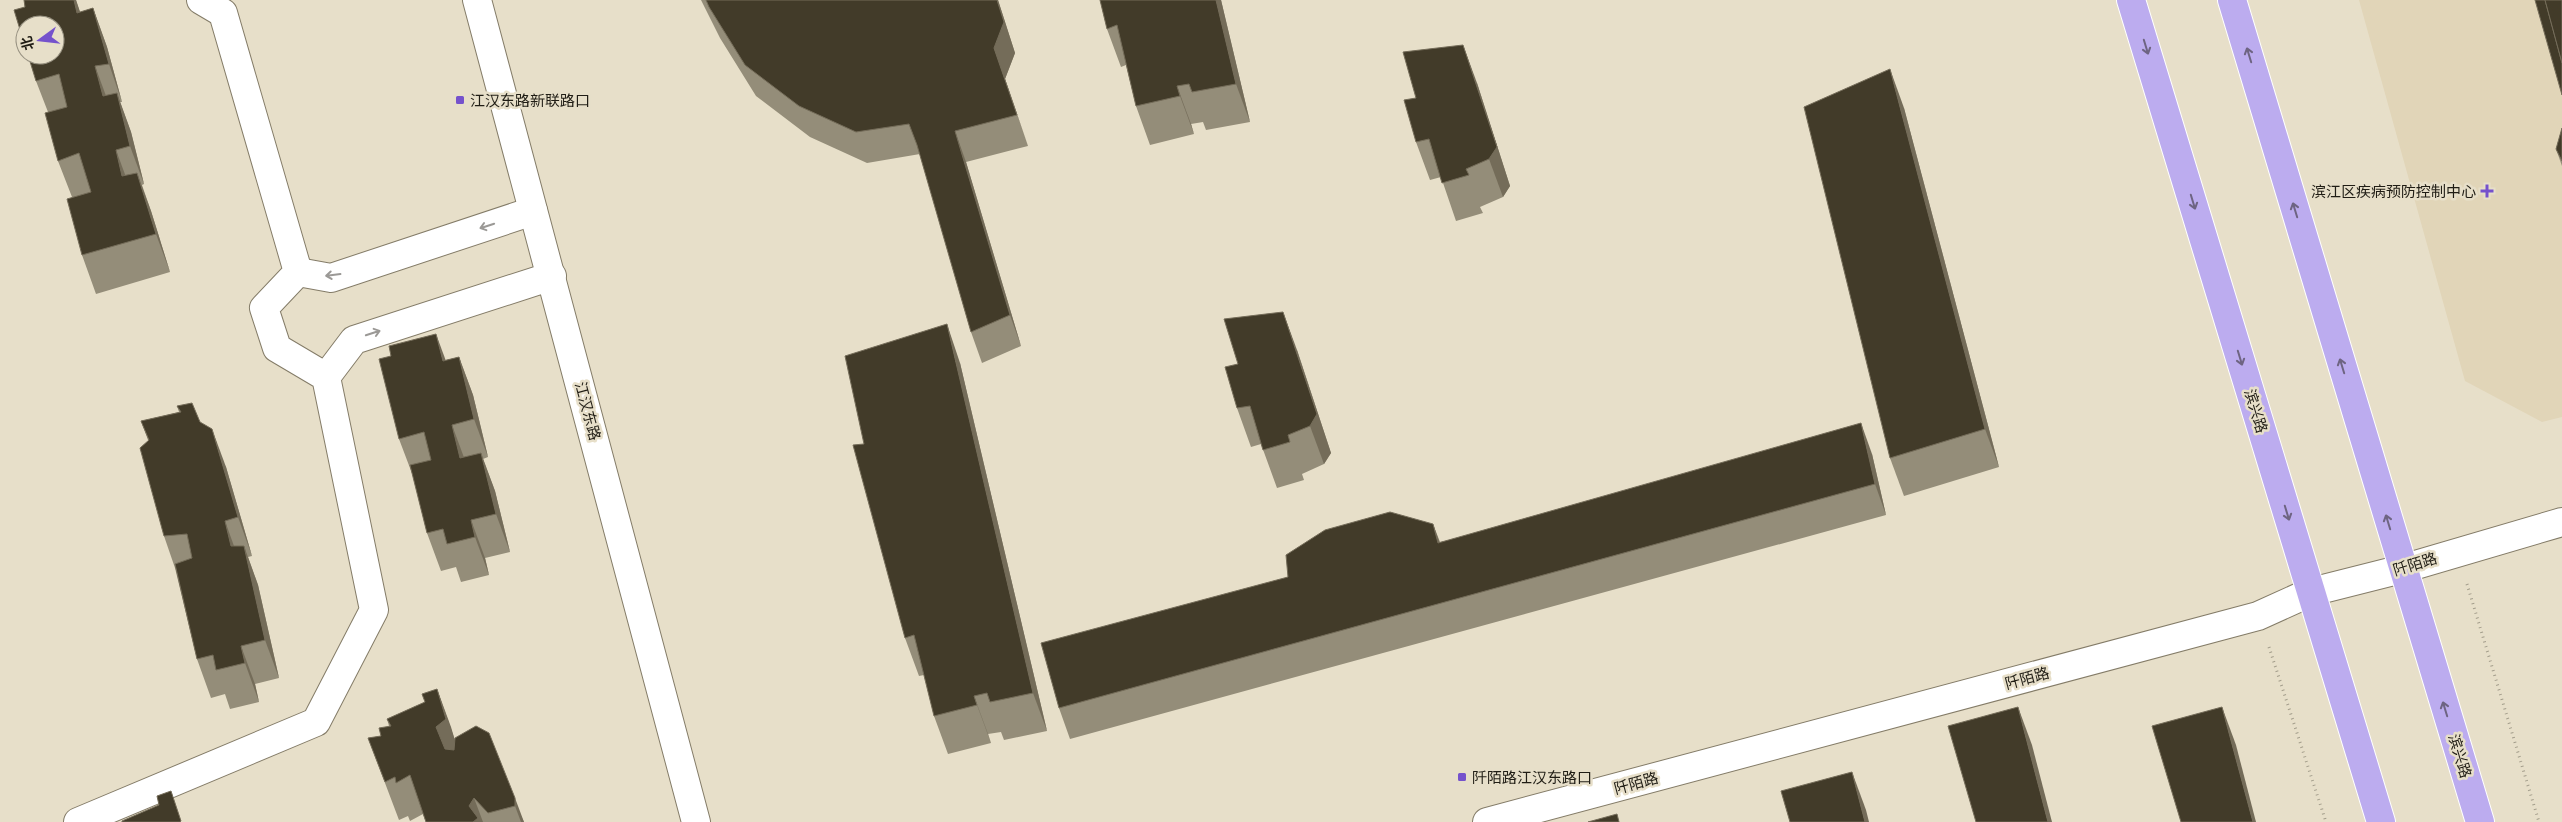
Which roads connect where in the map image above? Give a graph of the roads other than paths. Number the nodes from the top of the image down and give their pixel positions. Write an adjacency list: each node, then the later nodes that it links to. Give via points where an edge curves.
1 (201, 0): 6 (street, via 223,13)
2 (477, 0): 5 (street, 江汉东路)
3 (2132, 0): 11 (main road, 滨兴路, one-way to 11)
4 (2232, 0): 10 (main road, 滨兴路, one-way to 4)
5 (534, 211): 6 (street, one-way to 6, via 331,278); 7 (street, 江汉东路)
6 (298, 272): 8 (street, via 264,308 277,348)
7 (552, 276): 8 (street, one-way to 7, via 354,340); 13 (street, 江汉东路)
8 (326, 376): 12 (street, via 374,610 316,722)
9 (2562, 522): 10 (street, 阡陌路)
10 (2402, 568): 11 (street, 阡陌路); 16 (main road, 滨兴路, one-way to 10)
11 (2311, 592): 14 (street, 阡陌路, via 2258,616); 15 (main road, 滨兴路)
12 (78, 822)
13 (696, 822)
14 (1487, 822)
15 (2381, 822)
16 (2480, 822)

